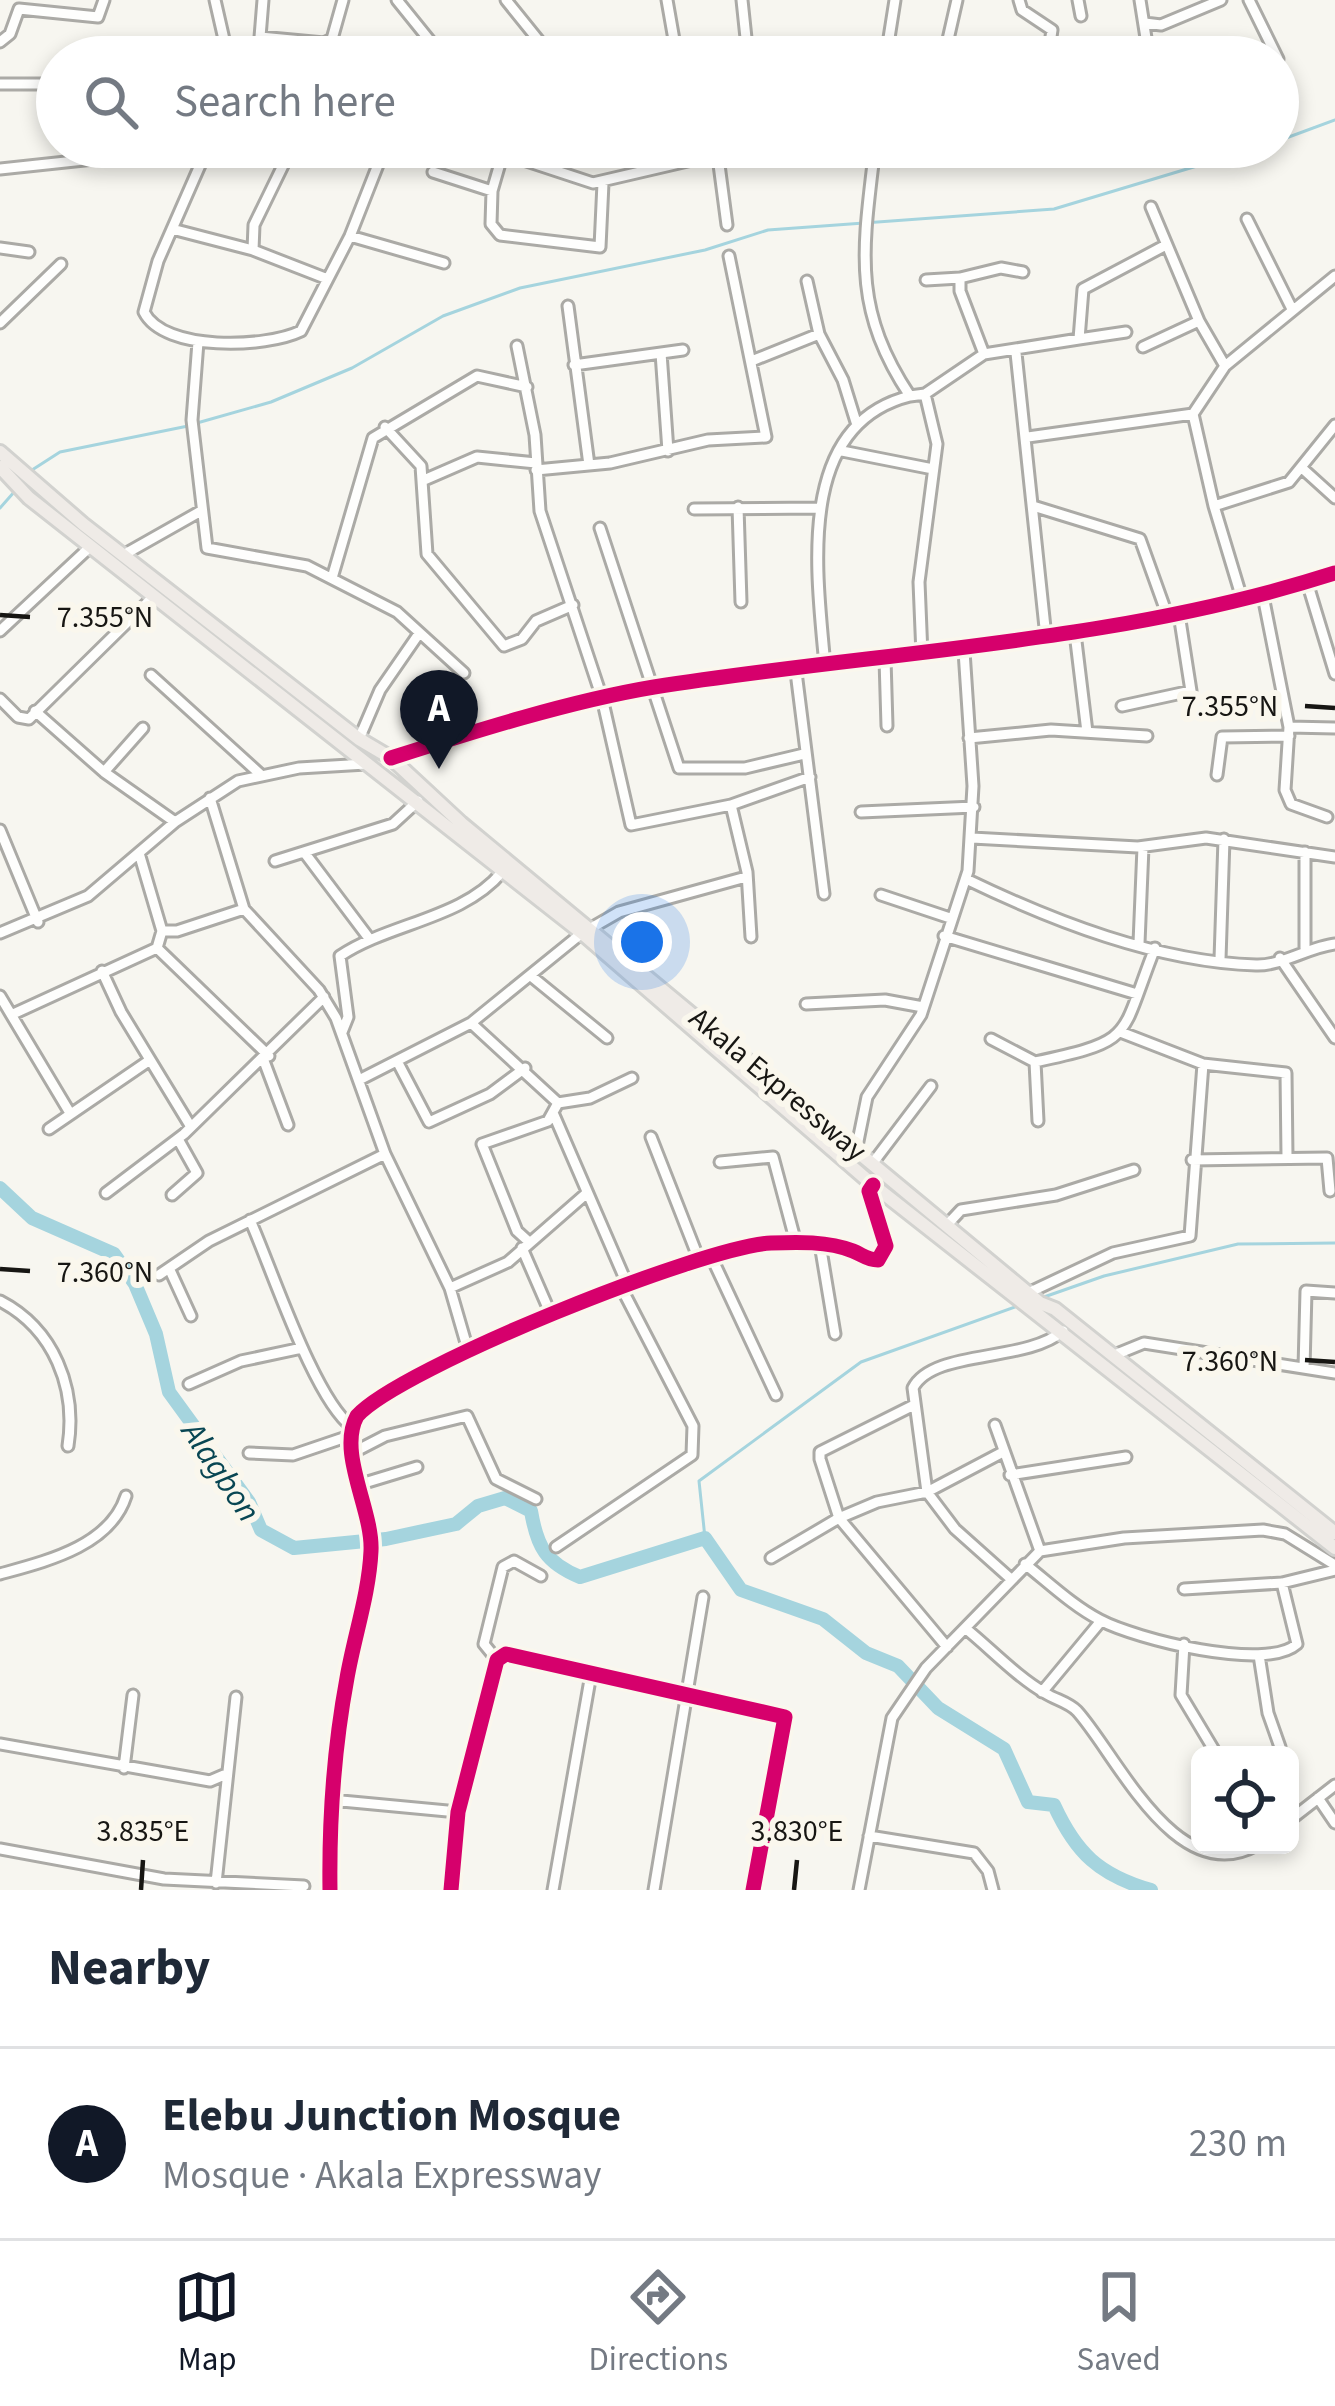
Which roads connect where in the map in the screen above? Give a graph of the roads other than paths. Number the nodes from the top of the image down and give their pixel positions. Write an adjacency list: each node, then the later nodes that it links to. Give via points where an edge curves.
1 (104, 0): 30 (street, via 98,16 19,9)
2 (215, 0): 18 (street)
3 (263, 0): 19 (street)
4 (343, 0): 20 (street)
5 (397, 0): 21 (street)
6 (506, 0): 22 (street)
7 (667, 0): 23 (street)
8 (742, 0): 24 (street)
9 (895, 0): 25 (street)
10 (957, 0): 26 (street)
11 (1018, 0): 27 (street)
12 (1078, 0): 16 (street)
13 (1140, 0): 17 (street)
14 (1222, 0): 17 (street, via 1161,26)
15 (1249, 0): 29 (street)
16 (1081, 16)
17 (1145, 23): 28 (street)
18 (223, 36)
19 (260, 36)
20 (333, 36)
21 (424, 36)
22 (535, 36)
23 (673, 36)
24 (746, 36)
25 (889, 36)
26 (949, 36)
27 (1051, 36)
28 (1147, 36)
29 (1267, 36)
30 (0, 42)
31 (36, 83): 32 (street)
32 (0, 84)
33 (36, 165): 42 (street)
34 (199, 168): 49 (street)
35 (282, 168): 53 (street, via 254,225)
36 (377, 168): 50 (street)
37 (501, 168): 45 (street)
38 (554, 168): 44 (street)
39 (661, 168): 44 (street)
40 (719, 168): 48 (street)
41 (873, 168): 83 (street, via 870,319)
42 (0, 169)
43 (433, 172): 45 (street)
44 (602, 183): 45 (street, via 602,241 593,247 500,235 491,224)
45 (492, 191)
46 (1151, 207): 51 (street)
47 (1247, 219): 65 (street)
48 (727, 224)
49 (172, 229): 53 (street); 71 (street, via 144,312 153,326)
50 (350, 236): 56 (street); 60 (street)
51 (1166, 245): 66 (street); 70 (street, via 1083,289)
52 (0, 248): 54 (street)
53 (253, 250): 60 (street)
54 (29, 251)
55 (729, 256): 78 (street)
56 (444, 263)
57 (61, 265): 67 (street)
58 (1023, 272): 61 (street, via 1001,268)
59 (1335, 276): 65 (street)
60 (325, 278): 71 (street, via 301,331 261,343)
61 (960, 278): 62 (street); 77 (street)
62 (926, 280)
63 (807, 281): 69 (street)
64 (568, 306): 79 (street)
65 (1292, 307): 80 (street)
66 (1199, 321): 73 (street); 80 (street)
67 (0, 322)
68 (1126, 332): 70 (street)
69 (819, 334): 78 (street); 85 (street)
70 (1079, 339): 76 (street)
71 (198, 342): 106 (street, via 192,420)
72 (518, 346): 81 (street)
73 (1143, 347)
74 (683, 350): 75 (street)
75 (661, 353): 79 (street); 89 (street)
76 (1016, 353): 77 (street); 88 (street)
77 (984, 354): 82 (street)
78 (754, 360): 89 (street, via 766,437)
79 (574, 365): 92 (street)
80 (1225, 366): 84 (street)
81 (526, 387): 87 (street, via 477,376); 93 (street)
82 (925, 394): 83 (street); 95 (street, via 937,444)
83 (910, 395): 85 (street)
84 (1193, 414): 88 (street); 102 (street)
85 (856, 422): 90 (street)
86 (1335, 425): 96 (street)
87 (385, 428): 98 (street); 111 (street, via 370,442)
88 (1028, 437): 101 (street)
89 (668, 451): 92 (street)
90 (842, 451): 95 (street); 104 (street)
91 (0, 452): 97 (main road, Akala Expressway)
92 (589, 465): 93 (street)
93 (536, 466): 98 (street, via 477,457); 117 (street, via 540,511)
94 (0, 467): 97 (main road, Akala Expressway)
95 (933, 469): 124 (street, via 920,582)
96 (1303, 469): 100 (street); 102 (street, via 1280,486)
97 (19, 474): 99 (main road, Akala Expressway)
98 (424, 480): 117 (street, via 426,552 504,646)
99 (31, 491): 108 (main road, Akala Expressway); 109 (main road, Akala Expressway)
100 (1335, 498)
101 (1034, 506): 118 (street, via 1140,539); 122 (street)
102 (1214, 506): 116 (street)
103 (738, 508): 104 (street); 105 (street); 115 (street)
104 (818, 508): 126 (street)
105 (694, 509)
106 (201, 511): 109 (street); 111 (street, via 210,550 283,558)
107 (600, 528): 131 (street)
108 (91, 546): 113 (main road, Akala Expressway); 119 (street)
109 (124, 554): 143 (main road, Akala Expressway)
110 (1335, 573): 112 (street)
111 (332, 578): 121 (street, via 397,612)
112 (1307, 582): 114 (street); 130 (street)
113 (154, 596): 135 (street); 146 (main road, Akala Expressway)
114 (1263, 596): 116 (street); 140 (street)
115 (741, 602)
116 (1243, 602): 118 (street)
117 (573, 605): 133 (street)
118 (1173, 615): 120 (street); 134 (street, via 1191,691)
119 (0, 631)
120 (1075, 633): 122 (street); 139 (street)
121 (418, 635): 128 (street); 143 (street)
122 (1046, 638): 123 (street)
123 (964, 651): 124 (street); 142 (street)
124 (922, 655): 125 (street)
125 (885, 659): 126 (street); 136 (street)
126 (825, 666): 127 (street)
127 (796, 671): 131 (street); 144 (street)
128 (464, 673)
129 (151, 674): 148 (street)
130 (1335, 674)
131 (655, 687): 133 (street); 144 (street, via 683,771)
132 (0, 698): 135 (street, via 18,717)
133 (602, 698): 145 (street); 153 (street, via 631,825)
134 (1122, 706)
135 (35, 711): 147 (street)
136 (886, 726)
137 (142, 728): 147 (street)
138 (1335, 728): 140 (street)
139 (1087, 732): 141 (street); 142 (street)
140 (1289, 732): 149 (street, via 1222,737); 156 (street, via 1291,804)
141 (1147, 736)
142 (969, 738): 154 (street)
143 (359, 739): 145 (main road, Akala Expressway)
144 (804, 754): 150 (street)
145 (391, 758): 158 (main road, Akala Expressway)
146 (366, 764): 148 (street); 152 (main road, Akala Expressway)
147 (104, 772): 157 (street)
148 (260, 774): 151 (street)
149 (1216, 775)
150 (810, 777): 153 (street); 171 (street)
151 (210, 798): 157 (street); 173 (street)
152 (418, 801): 158 (main road, Akala Expressway); 163 (street, via 393,824)
153 (731, 805): 169 (street)
154 (974, 807): 155 (street); 160 (street)
155 (861, 812)
156 (1327, 818)
157 (175, 822): 165 (street)
158 (458, 828): 168 (main road, Akala Expressway); 176 (main road, Akala Expressway)
159 (0, 830): 175 (street)
160 (972, 838): 162 (street); 170 (street)
161 (1225, 839): 162 (street); 164 (street); 188 (street)
162 (1143, 848): 182 (street)
163 (304, 852): 167 (street); 180 (street)
164 (1305, 852): 166 (street); 185 (street)
165 (139, 853): 175 (street, via 88,896); 177 (street)
166 (1335, 857)
167 (275, 861)
168 (502, 872): 176 (main road, Akala Expressway); 180 (street, via 463,900)
169 (746, 877): 176 (street, via 620,912); 181 (street)
170 (965, 879): 174 (street); 182 (street)
171 (824, 894)
172 (881, 895): 174 (street)
173 (244, 909): 177 (street); 193 (street)
174 (950, 918): 179 (street)
175 (38, 922): 178 (street)
176 (587, 930): 190 (street); 217 (main road, Akala Expressway)
177 (162, 931): 186 (street)
178 (0, 933)
179 (944, 936): 191 (street); 195 (street)
180 (368, 937): 198 (street, via 339,961 348,1017)
181 (751, 937)
182 (1138, 943): 184 (street)
183 (1335, 944): 185 (street)
184 (1155, 948): 188 (street); 191 (street)
185 (1306, 948): 187 (street)
186 (157, 949): 189 (street); 203 (street)
187 (1280, 958): 188 (street, via 1254,965); 199 (street)
188 (1220, 959)
189 (102, 971): 196 (street); 204 (street)
190 (531, 976): 197 (street); 201 (street)
191 (1137, 994): 200 (street)
192 (0, 996): 196 (street)
193 (324, 997): 198 (street); 203 (street)
194 (806, 1004): 195 (street, via 885,1000)
195 (923, 1007): 222 (street, via 867,1097)
196 (13, 1014): 213 (street)
197 (471, 1023): 205 (street); 208 (street)
198 (342, 1032): 210 (street)
199 (1333, 1032)
200 (1124, 1033): 206 (street); 207 (street)
201 (607, 1039)
202 (991, 1039): 206 (street)
203 (267, 1058): 216 (street); 218 (street)
204 (150, 1060): 213 (street); 218 (street)
205 (397, 1060): 208 (street, via 429,1122); 210 (street)
206 (1035, 1062): 215 (street)
207 (1203, 1064): 224 (street, via 1286,1073); 225 (street)
208 (525, 1068): 212 (street)
209 (632, 1078): 212 (street)
210 (361, 1079): 223 (street)
211 (931, 1086): 227 (street)
212 (558, 1103): 214 (street)
213 (70, 1113): 219 (street)
214 (554, 1115): 232 (street); 238 (street, via 482,1144)
215 (1038, 1120)
216 (287, 1124)
217 (816, 1124): 222 (main road, Akala Expressway); 229 (main road, Akala Expressway)
218 (191, 1127): 221 (street)
219 (49, 1129)
220 (651, 1137): 240 (street)
221 (178, 1139): 231 (street); 233 (street, via 196,1173)
222 (856, 1151): 227 (main road, Akala Expressway)
223 (385, 1154): 234 (street); 241 (street)
224 (1287, 1157): 225 (street); 230 (street, via 1330,1159)
225 (1192, 1160): 243 (street, via 1190,1236 1092,1260)
226 (720, 1162): 236 (street, via 772,1156)
227 (872, 1164): 235 (main road, Akala Expressway)
228 (1134, 1170): 235 (street, via 1056,1195 961,1210)
229 (873, 1185): 237 (street, via 882,1258); 246 (main road, Akala Expressway, via 1012,1297)
230 (1330, 1191)
231 (106, 1193)
232 (587, 1193): 238 (street); 242 (street)
233 (172, 1195)
234 (250, 1220): 247 (street, via 164,1271); 251 (street)
235 (946, 1226): 243 (main road, Akala Expressway)
236 (796, 1243): 237 (street); 239 (street)
237 (820, 1244): 250 (street)
238 (525, 1245): 241 (street, via 484,1276); 248 (street)
239 (710, 1254): 240 (street); 257 (street)
240 (698, 1258): 242 (street)
241 (450, 1288): 252 (street)
242 (625, 1288): 248 (street); 276 (street, via 693,1426 692,1455)
243 (1028, 1293): 246 (main road, Akala Expressway)
244 (1335, 1293): 254 (street, via 1306,1291)
245 (0, 1300): 262 (street, via 36,1324 52,1347 72,1411)
246 (1049, 1312): 249 (main road, Akala Expressway); 253 (main road, Akala Expressway)
247 (191, 1316)
248 (552, 1317): 252 (street)
249 (1063, 1331): 258 (main road, Akala Expressway); 259 (street, via 1020,1351 929,1370 916,1382)
250 (835, 1334)
251 (302, 1348): 256 (street, via 241,1361); 261 (street)
252 (468, 1350): 261 (street, via 362,1410)
253 (1112, 1356): 254 (street, via 1144,1343); 258 (main road, Akala Expressway)
254 (1304, 1368): 255 (street)
255 (1335, 1373)
256 (189, 1384)
257 (776, 1395)
258 (1154, 1397): 273 (main road, Akala Expressway)
259 (914, 1405): 270 (street); 274 (street, via 820,1451)
260 (995, 1425): 264 (street)
261 (352, 1431): 263 (street); 265 (street, via 292,1455)
262 (68, 1446)
263 (354, 1452): 269 (street); 272 (street, via 467,1416 496,1479)
264 (1003, 1452): 268 (street); 270 (street)
265 (248, 1453)
266 (1126, 1457): 268 (street)
267 (417, 1467): 269 (street)
268 (1010, 1475): 278 (street)
269 (361, 1484): 308 (street, via 370,1562)
270 (927, 1492): 274 (street); 284 (street)
271 (126, 1496): 282 (street, via 119,1519 100,1534)
272 (536, 1499)
273 (1282, 1500): 275 (main road, Akala Expressway); 277 (main road, Akala Expressway)
274 (839, 1518): 279 (street); 291 (street)
275 (1335, 1533)
276 (556, 1547)
277 (1335, 1548)
278 (1040, 1550): 280 (street); 281 (street, via 1263,1530 1285,1534)
279 (771, 1558)
280 (1025, 1564): 284 (street); 288 (street)
281 (1335, 1567): 285 (street)
282 (0, 1574)
283 (541, 1576): 293 (street, via 514,1561 502,1567 484,1644)
284 (1011, 1580): 289 (street)
285 (1282, 1583): 286 (street); 292 (street, via 1297,1644)
286 (1184, 1588)
287 (703, 1597): 296 (street)
288 (1101, 1621): 290 (street); 295 (street)
289 (965, 1628): 291 (street); 295 (street)
290 (1184, 1644): 292 (street); 300 (street, via 1180,1695)
291 (947, 1647): 312 (street, via 892,1718)
292 (1259, 1655): 301 (street)
293 (496, 1660): 294 (street, via 506,1654); 309 (street)
294 (591, 1674): 296 (street); 319 (street)
295 (1042, 1692): 314 (street, via 1075,1708 1129,1792)
296 (684, 1693): 320 (street); 321 (street, via 785,1717)
297 (133, 1695): 302 (street)
298 (236, 1696): 303 (street)
299 (0, 1744): 302 (street)
300 (1211, 1746)
301 (1280, 1746)
302 (124, 1768): 304 (street)
303 (224, 1775): 304 (street); 306 (street)
304 (210, 1781): 306 (street)
305 (1335, 1785): 307 (street)
306 (221, 1797): 315 (street)
307 (1318, 1798): 310 (street); 311 (street)
308 (331, 1800): 309 (street); 317 (street)
309 (458, 1811): 318 (street)
310 (1299, 1813)
311 (1335, 1823)
312 (869, 1836): 322 (street); 323 (street, via 974,1853)
313 (0, 1849): 315 (street)
314 (1191, 1849)
315 (216, 1883): 316 (street)
316 (304, 1886)
317 (330, 1890)
318 (451, 1890)
319 (553, 1890)
320 (654, 1890)
321 (753, 1890)
322 (859, 1890)
323 (993, 1890)

